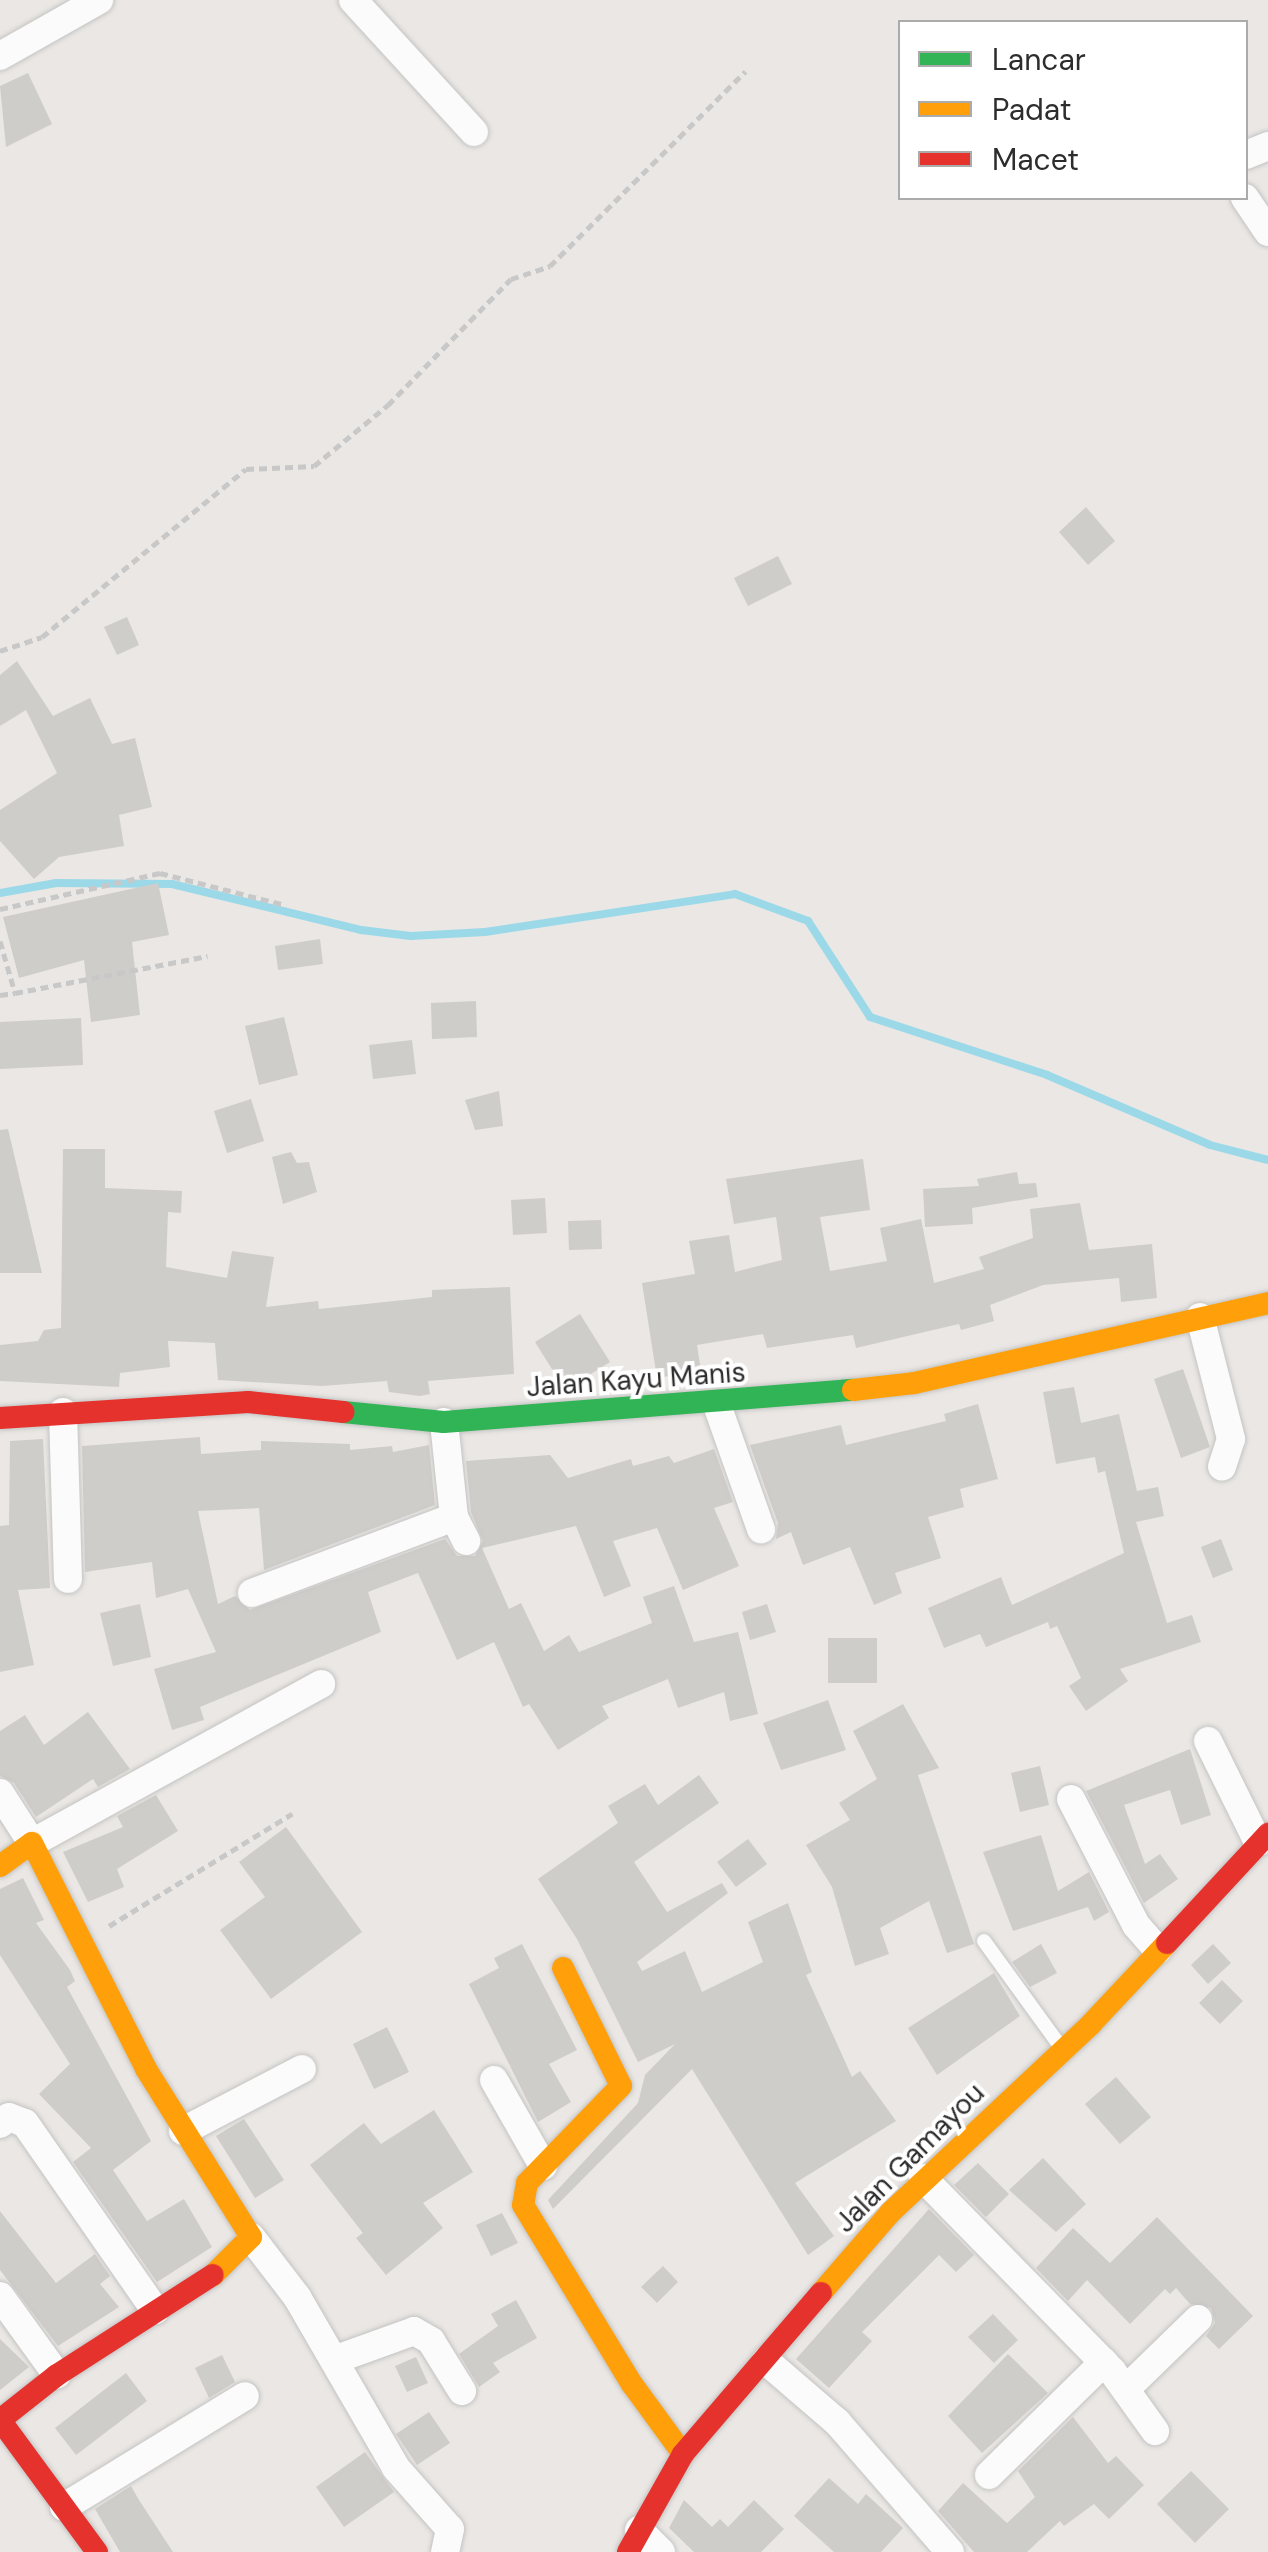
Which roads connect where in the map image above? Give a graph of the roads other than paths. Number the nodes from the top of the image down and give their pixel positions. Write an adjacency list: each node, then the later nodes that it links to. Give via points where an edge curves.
1 (99, 0): 3 (street)
2 (353, 0): 4 (street)
3 (0, 56)
4 (474, 132)
5 (1246, 200): 6 (street)
6 (1268, 232)
7 (1268, 1303): 8 (street, Jalan Kayu Manis)
8 (1200, 1316): 9 (street, Jalan Kayu Manis, via 914,1384); 13 (street, via 1232,1439)
9 (717, 1406): 12 (street, Jalan Kayu Manis); 14 (street)
10 (63, 1412): 11 (street, Jalan Kayu Manis); 12 (street, Jalan Kayu Manis, via 248,1402); 15 (street)
11 (0, 1418)
12 (444, 1422): 16 (street, via 460,1529)
13 (1222, 1466)
14 (761, 1529)
15 (68, 1579)
16 (252, 1593)
17 (321, 1684): 22 (street)
18 (1208, 1741): 21 (street)
19 (0, 1793): 22 (street)
20 (1072, 1798): 25 (street, via 1136,1925)
21 (1263, 1838): 25 (street, Jalan Gamayou)
22 (32, 1843): 23 (street); 31 (street)
23 (0, 1866)
24 (984, 1941): 27 (lane)
25 (1158, 1950): 27 (street, Jalan Gamayou)
26 (563, 1968): 32 (street, via 621,2086)
27 (1063, 2050): 33 (street, Jalan Gamayou)
28 (302, 2070): 31 (street)
29 (494, 2080): 32 (street)
30 (0, 2124): 36 (street, via 9,2117 25,2123)
31 (183, 2131): 34 (street)
32 (543, 2166): 47 (street, via 523,2190 523,2205 632,2384)
33 (923, 2178): 39 (street, Jalan Gamayou); 40 (street)
34 (252, 2237): 36 (street, via 228,2266); 38 (street)
35 (0, 2296): 41 (street)
36 (155, 2310): 41 (street)
37 (1198, 2319): 42 (street)
38 (334, 2360): 43 (street, via 414,2331 430,2341); 52 (street, via 396,2468 450,2529)
39 (766, 2360): 47 (street, Jalan Gamayou); 54 (street, via 837,2422)
40 (1104, 2362): 42 (street); 48 (street)
41 (56, 2375): 45 (street)
42 (1127, 2388): 46 (street)
43 (462, 2391)
44 (245, 2396): 49 (street)
45 (0, 2420): 49 (street)
46 (1155, 2431)
47 (683, 2454): 50 (street, Jalan Gamayou)
48 (989, 2475)
49 (64, 2508): 51 (street)
50 (633, 2541): 53 (street)
51 (97, 2552)
52 (445, 2552)
53 (661, 2552)
54 (950, 2552)

